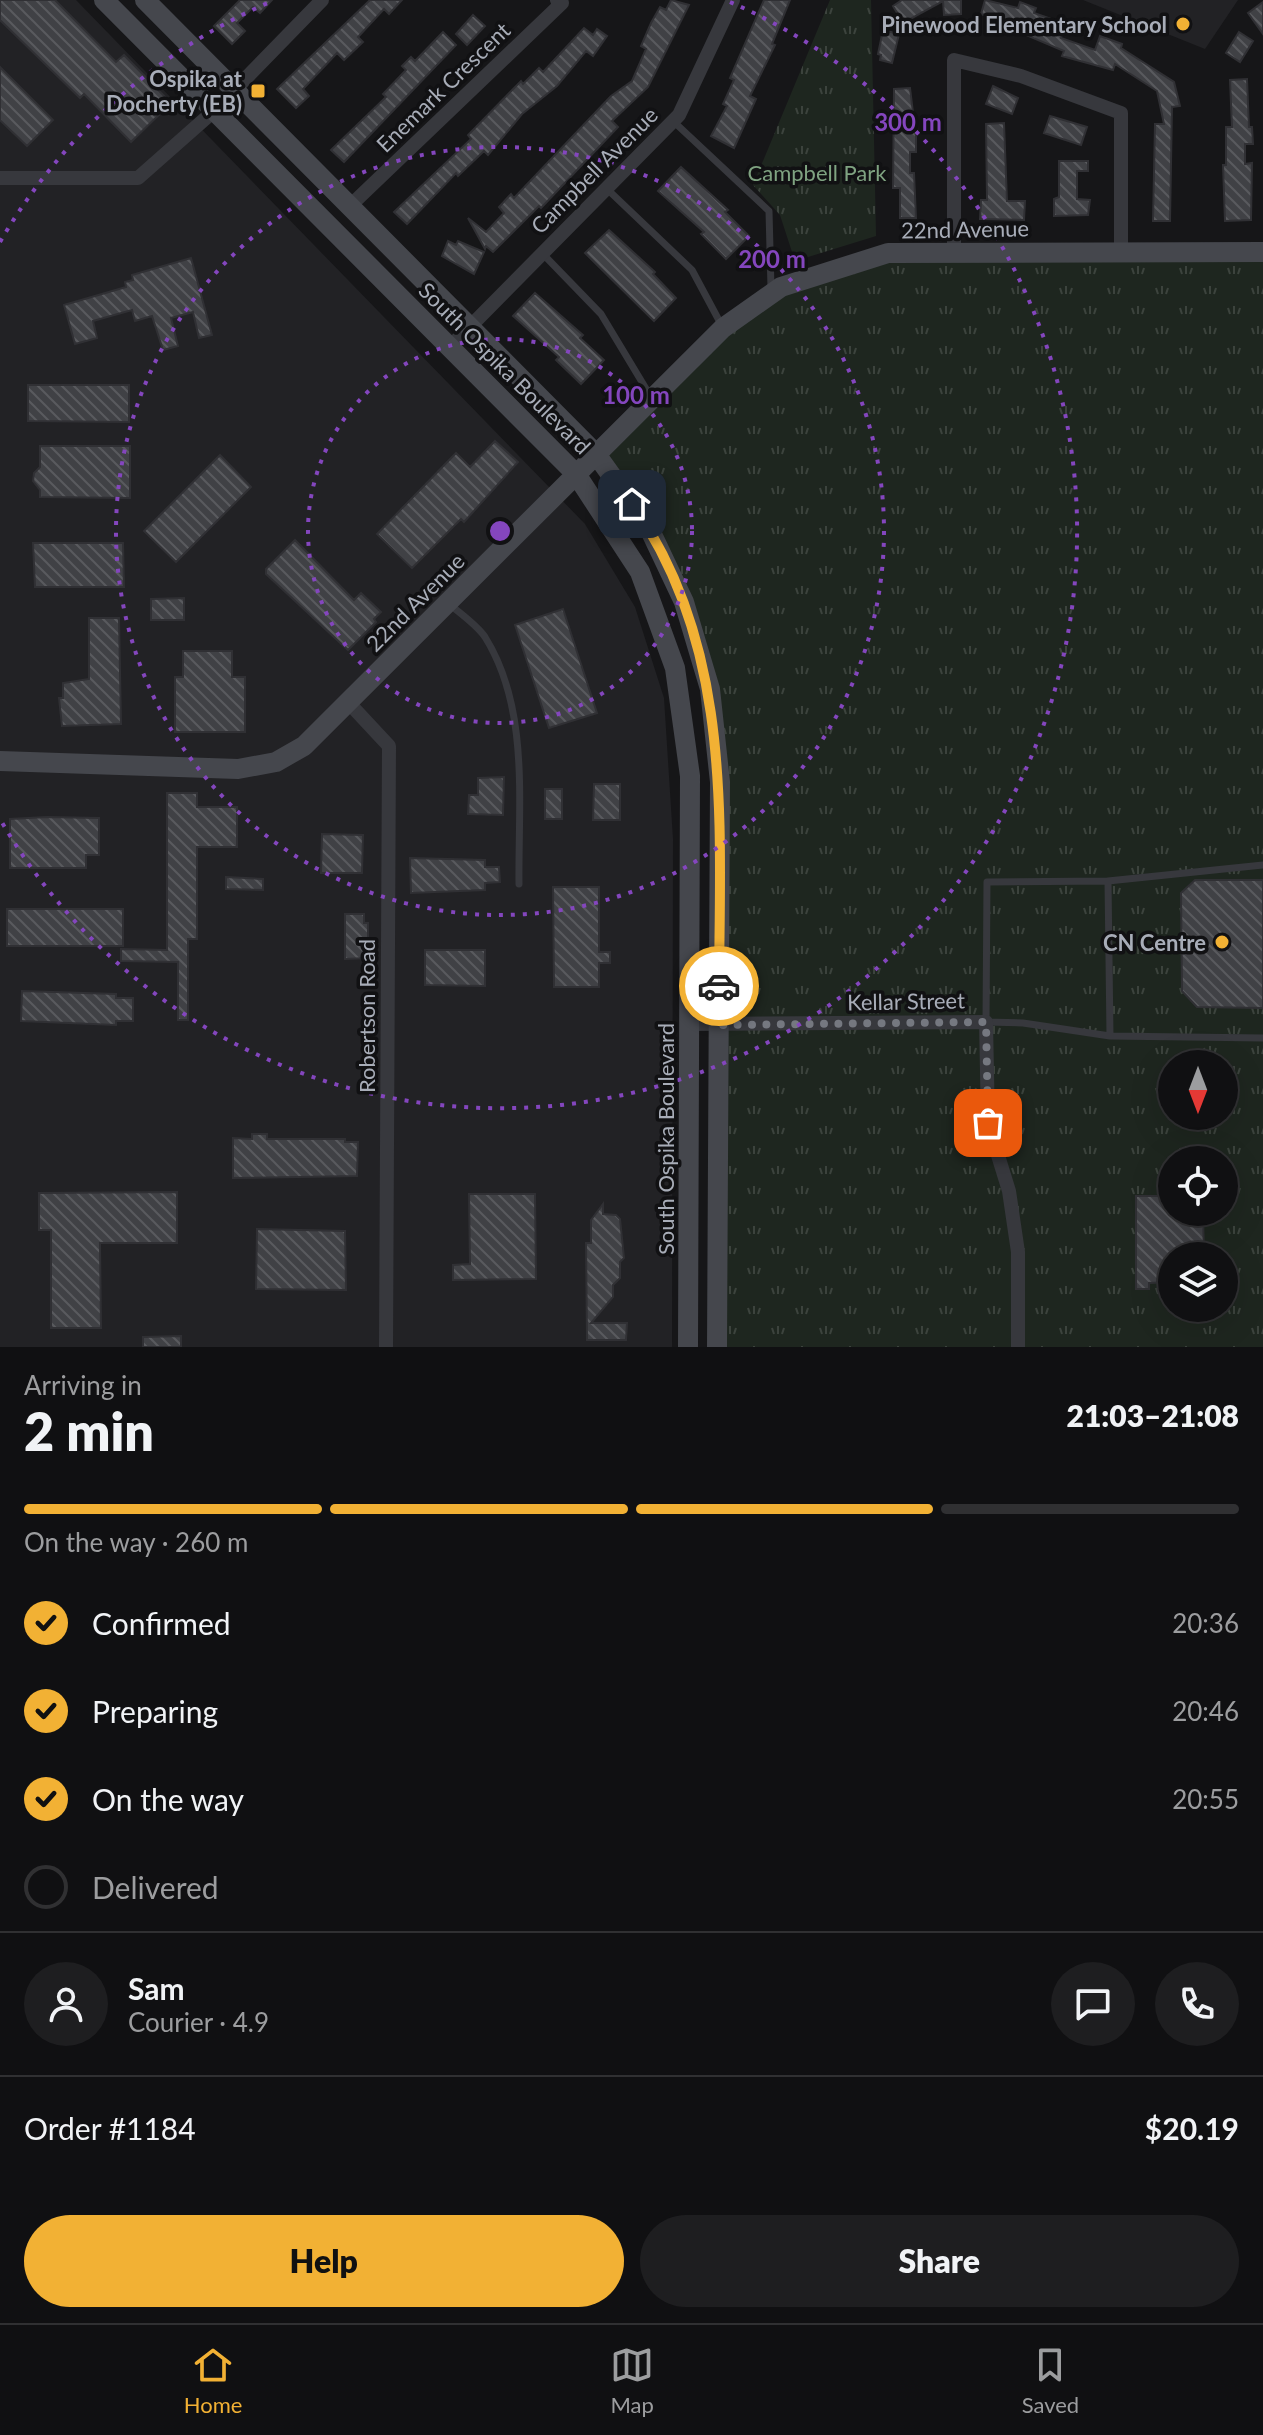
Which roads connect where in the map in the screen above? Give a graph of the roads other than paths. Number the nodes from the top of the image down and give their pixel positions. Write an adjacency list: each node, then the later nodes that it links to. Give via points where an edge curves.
1 (104, 0): 7 (main road, South Ospika Boulevard)
2 (145, 0): 6 (main road, South Ospika Boulevard)
3 (322, 0): 6 (street)
4 (557, 0): 11 (street, Enemark Crescent, via 562,3)
5 (733, 0): 8 (street, Campbell Avenue)
6 (234, 90): 7 (street); 11 (main road, South Ospika Boulevard)
7 (215, 110): 9 (street, via 138,178); 19 (main road, South Ospika Boulevard)
8 (673, 121): 10 (street, Campbell Avenue); 16 (lane, via 769,211)
9 (0, 178)
10 (606, 188): 15 (street, Campbell Avenue); 18 (lane, via 692,270)
11 (350, 206): 17 (main road, South Ospika Boulevard)
12 (954, 251): 13 (main road, 22nd Avenue); 13 (street, via 954,60 1021,76 1121,113); 16 (main road, 22nd Avenue, via 888,253)
13 (1121, 252): 14 (main road, 22nd Avenue)
14 (1263, 252)
15 (542, 253): 17 (street, Campbell Avenue); 20 (lane, via 601,314)
16 (771, 294): 18 (main road, 22nd Avenue)
17 (470, 326): 19 (street, Campbell Avenue); 21 (main road, South Ospika Boulevard)
18 (723, 328): 20 (main road, 22nd Avenue)
19 (451, 346): 22 (main road, South Ospika Boulevard)
20 (652, 398): 21 (main road, 22nd Avenue)
21 (596, 454): 22 (main road, 22nd Avenue); 31 (main road, South Ospika Boulevard, via 649,528 684,602 710,689 720,782)
22 (576, 474): 23 (main road, 22nd Avenue); 30 (main road, South Ospika Boulevard, via 640,572 675,668 690,776)
23 (447, 603): 24 (main road, 22nd Avenue); 28 (lane, via 485,637 517,731)
24 (348, 702): 25 (main road, 22nd Avenue, via 304,746 276,762 238,769); 34 (street, Robertson Road, via 389,746)
25 (0, 761)
26 (1263, 865): 27 (lane)
27 (1108, 881): 29 (lane, via 987,882); 32 (lane)
28 (519, 884)
29 (986, 1022): 31 (street, Kellar Street); 32 (lane); 37 (street, Kellar Street, via 988,1123 1009,1191 1018,1252)
30 (689, 1024): 31 (street, Kellar Street); 35 (main road, South Ospika Boulevard)
31 (719, 1025): 36 (main road, South Ospika Boulevard)
32 (1110, 1036): 33 (lane)
33 (1263, 1038)
34 (386, 1347)
35 (688, 1347)
36 (717, 1347)
37 (1018, 1347)

